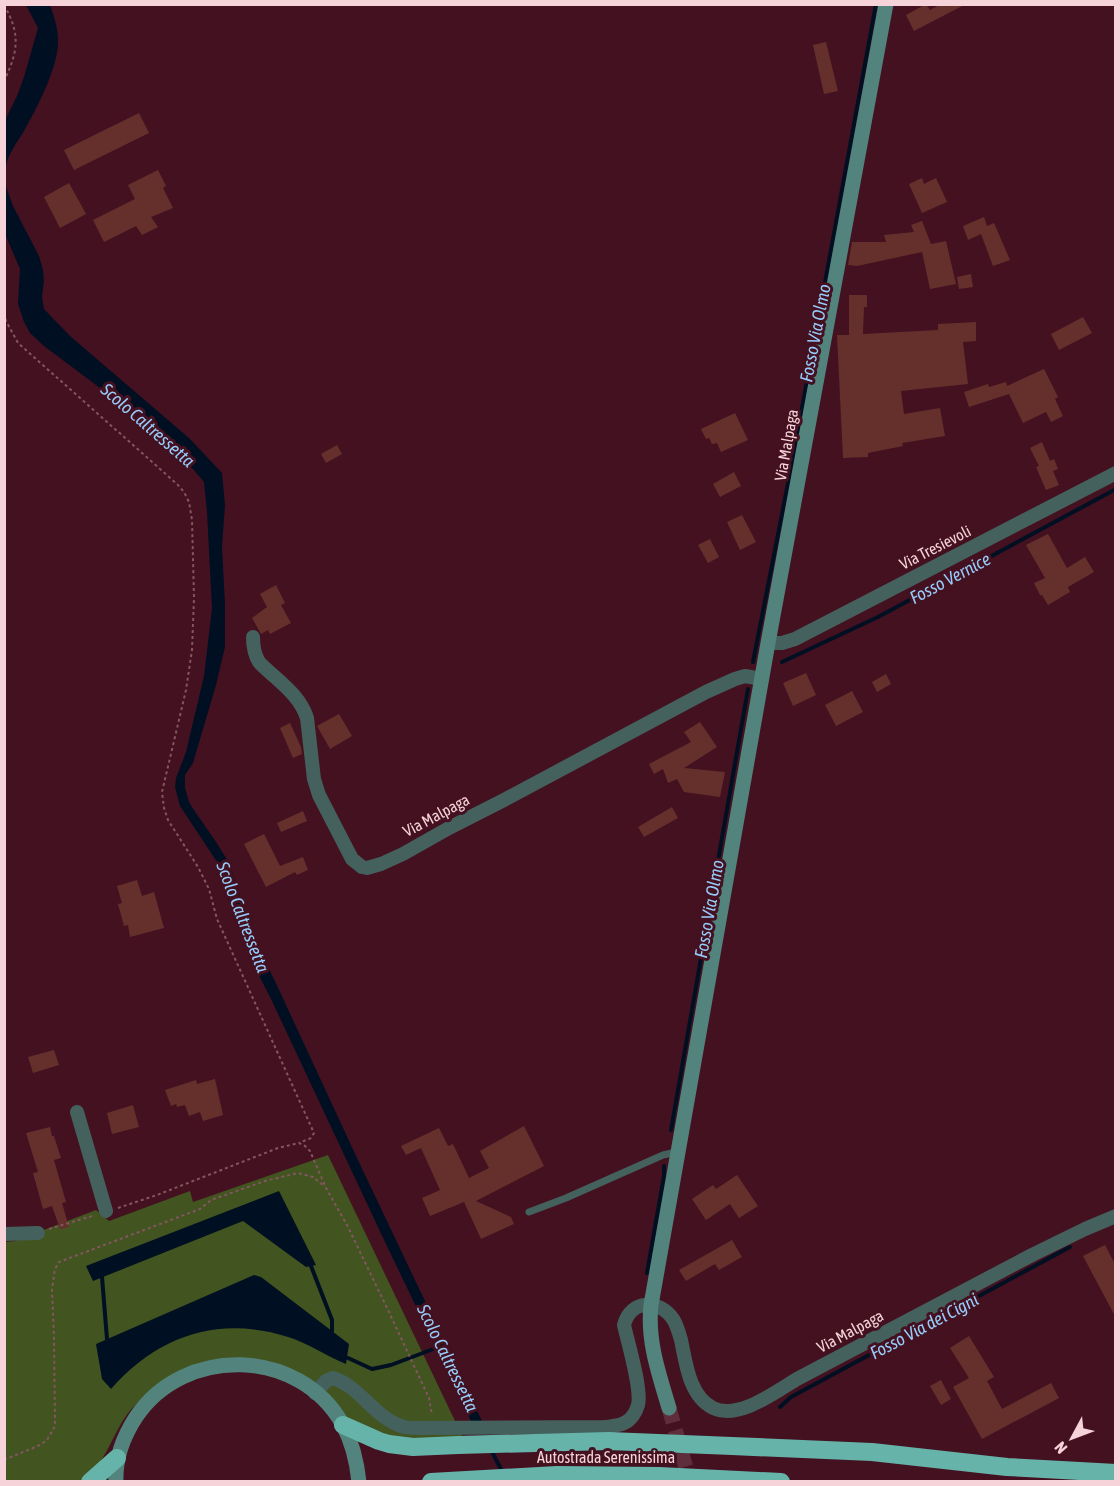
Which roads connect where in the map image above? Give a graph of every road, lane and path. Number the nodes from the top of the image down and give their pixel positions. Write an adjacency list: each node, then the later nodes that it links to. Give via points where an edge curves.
1 (4, 4): 3 (path, via 16,31 16,47)
2 (886, 4): 7 (street, Via Malpaga)
3 (4, 81)
4 (4, 313): 10 (path, via 18,343 177,484 189,502 194,598 192,650 162,792 164,808 209,889 217,920 314,1133)
5 (1116, 473): 7 (street, Via Tresievoli, via 795,639)
6 (253, 637): 8 (street, Via Malpaga, via 259,662 297,697 304,710 320,795 352,859 367,868 403,854 706,692 745,676)
7 (768, 643): 8 (street, Via Malpaga)
8 (762, 679): 11 (street, Via Malpaga)
9 (77, 1112): 13 (street)
10 (299, 1143): 12 (path, via 310,1151); 13 (path)
11 (678, 1154): 14 (lane, via 663,1155); 18 (street, Via Malpaga)
12 (326, 1188): 22 (path); 25 (path, via 314,1177 298,1173 266,1181 59,1262 52,1289 55,1426 40,1445)
13 (106, 1211): 16 (path)
14 (529, 1212)
15 (1116, 1216): 18 (street, Via Malpaga, via 1032,1255 734,1411 713,1408 698,1394 691,1382 678,1328 672,1317)
16 (38, 1233): 17 (street)
17 (4, 1234)
18 (651, 1305): 20 (street, Via Malpaga, via 651,1342); 23 (street, via 634,1308 624,1325 639,1401 628,1420 606,1427)
19 (315, 1393): 21 (street); 22 (street, via 333,1378 404,1427); 24 (street, via 294,1378 261,1367 228,1365 194,1372 151,1399 130,1426)
20 (669, 1408)
21 (343, 1425): 23 (highway, via 380,1442 413,1447); 29 (street)
22 (441, 1428): 23 (street)
23 (505, 1436): 26 (highway, via 872,1452 1007,1467)
24 (117, 1458): 27 (highway); 28 (street)
25 (4, 1460)
26 (1116, 1473)
27 (90, 1482)
28 (116, 1482)
29 (359, 1482)
30 (431, 1482): 31 (highway, Autostrada Serenissima, via 557,1475)
31 (781, 1482)

